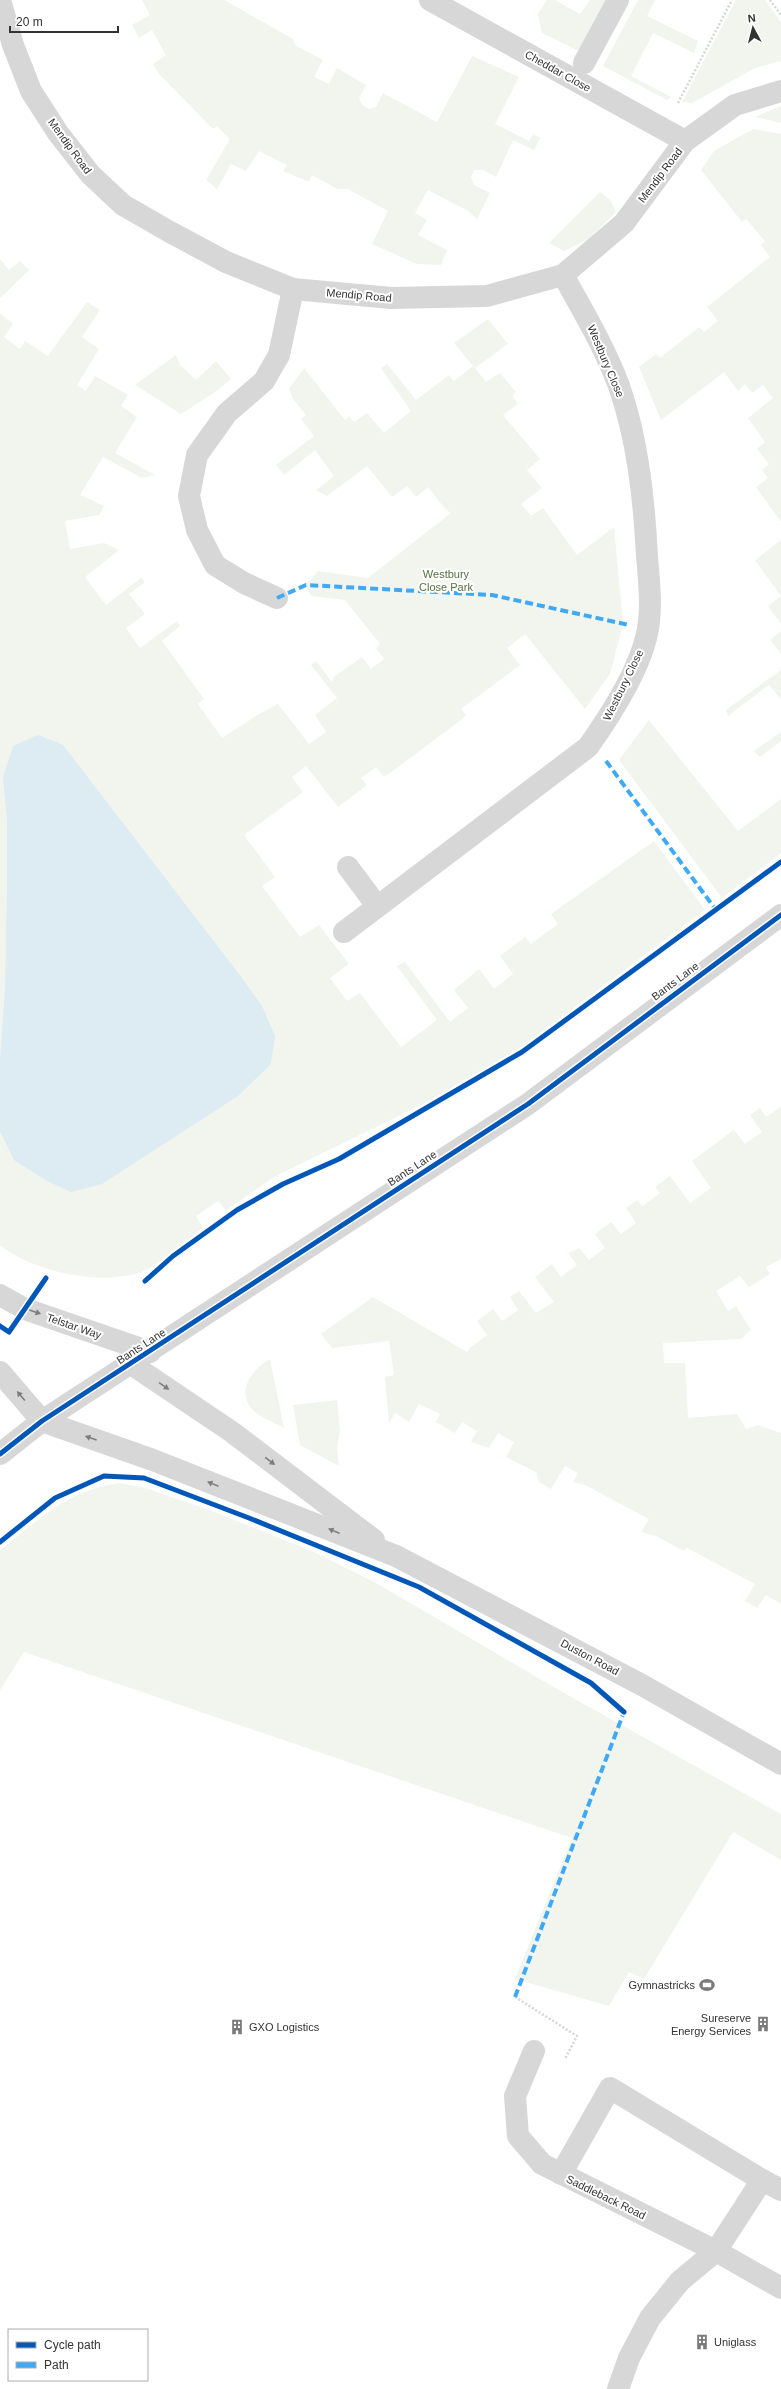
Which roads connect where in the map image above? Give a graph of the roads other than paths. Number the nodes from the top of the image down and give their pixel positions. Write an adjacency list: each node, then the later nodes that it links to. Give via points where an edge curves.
1 (0, 0): 8 (street, Mendip Road, via 13,45 32,91 58,133 90,174 123,204 170,232 226,262)
2 (430, 0): 6 (street, Cheddar Close)
3 (618, 0): 4 (street)
4 (584, 63)
5 (781, 91): 6 (street, Mendip Road, via 735,105)
6 (685, 142): 7 (street, Mendip Road, via 624,223)
7 (563, 276): 8 (street, Mendip Road, via 488,296 391,298); 11 (street, Westbury Close, via 588,319 619,386 635,448 646,528 651,607 646,638 609,716 588,747)
8 (293, 289): 9 (street, via 278,354 264,381 227,413 197,455 189,496 197,530 215,565 244,583)
9 (277, 598)
10 (348, 867): 11 (street)
11 (378, 906): 13 (street, Westbury Close)
12 (781, 915): 15 (street, Bants Lane, via 528,1104)
13 (344, 932)
14 (0, 1295): 15 (street, Telstar Way, one-way to 15, via 25,1309)
15 (150, 1352): 16 (street, Bants Lane)
16 (131, 1364): 18 (street, Bants Lane); 20 (street, one-way to 20, via 232,1432)
17 (0, 1372): 18 (street, one-way to 17)
18 (42, 1421): 19 (street, Bants Lane); 20 (street, one-way to 18, via 153,1460)
19 (0, 1454)
20 (396, 1556): 21 (street, Duston Road, via 642,1685)
21 (781, 1764)
22 (534, 2051): 23 (street, Saddleback Road, via 515,2096 518,2136 542,2164)
23 (560, 2174): 24 (street, via 610,2088); 26 (street, Saddleback Road)
24 (762, 2180): 25 (street); 26 (street)
25 (781, 2190)
26 (716, 2251): 27 (street, Saddleback Road); 28 (street, via 680,2281 650,2318)
27 (781, 2288)
28 (618, 2389)

